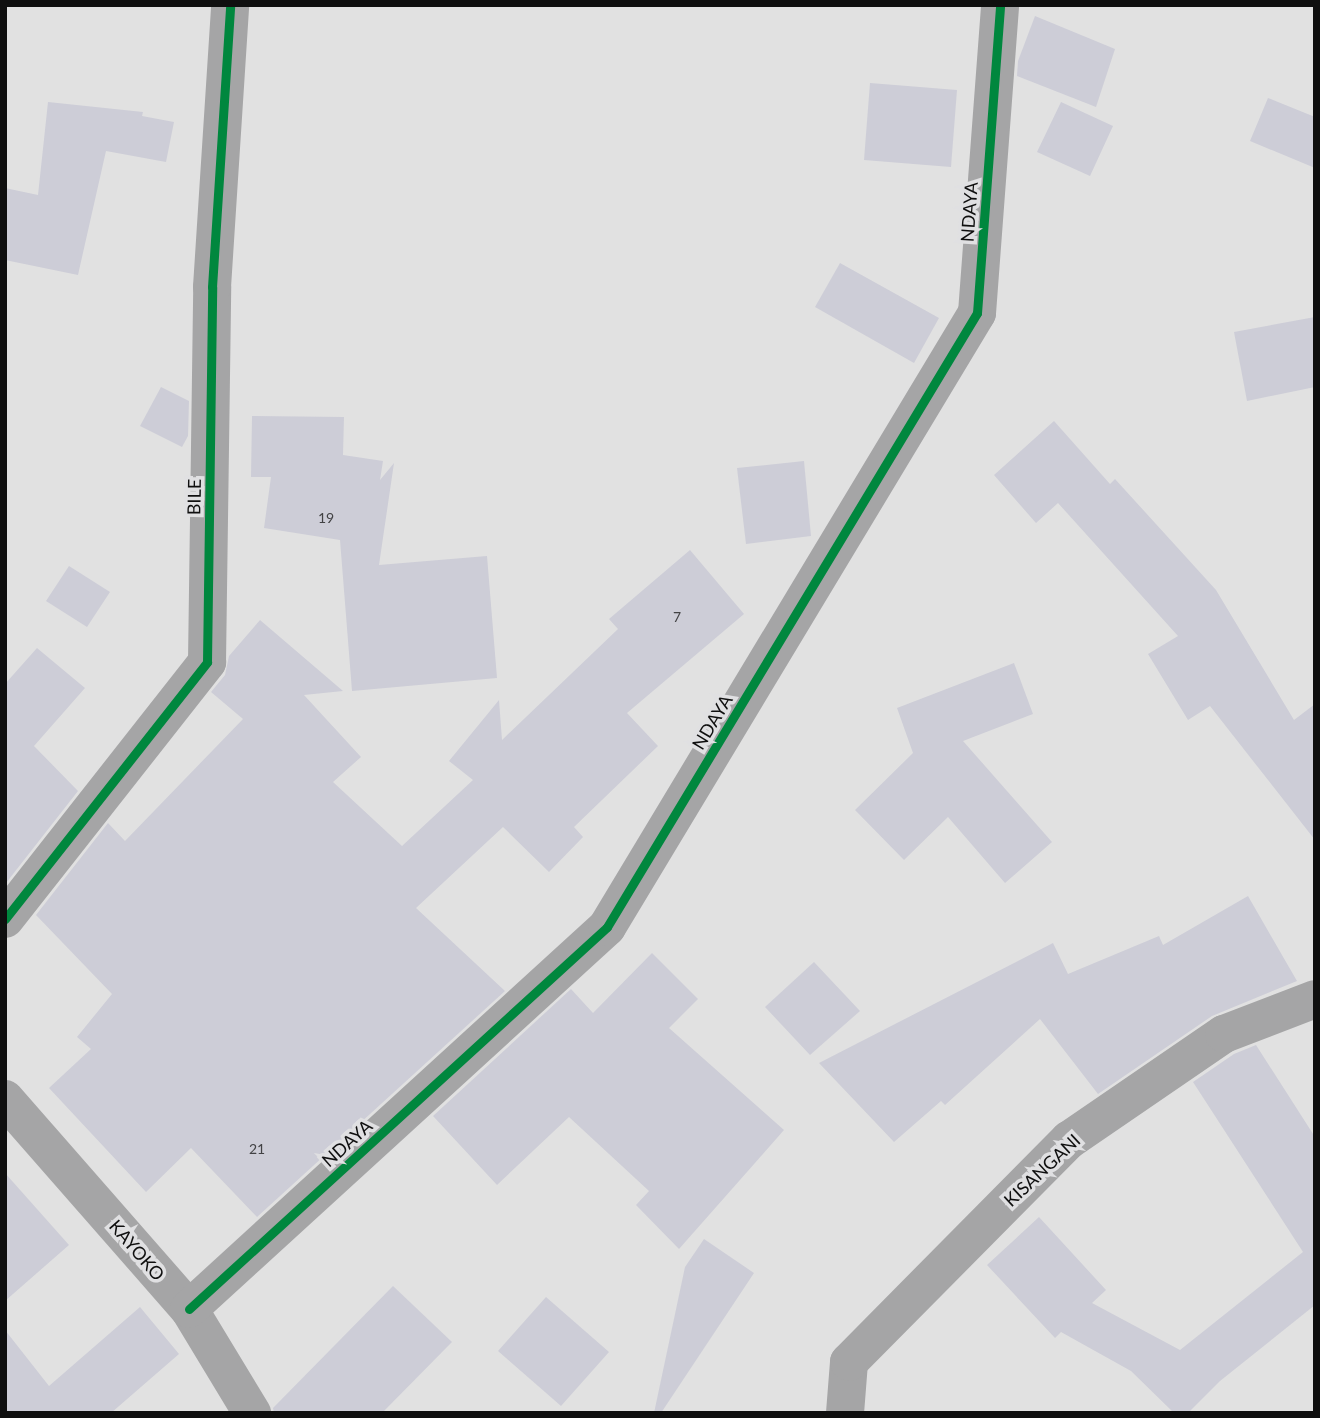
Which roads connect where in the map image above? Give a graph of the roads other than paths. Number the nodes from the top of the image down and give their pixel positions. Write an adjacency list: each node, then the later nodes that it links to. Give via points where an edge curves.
1 (230, 5): 3 (street, BILE, via 212,287 207,662)
2 (1000, 5): 6 (street, NDAYA, via 977,313 607,928)
3 (5, 919)
4 (1315, 999): 8 (street, KISANGANI, via 1224,1034 1069,1140 849,1362)
5 (5, 1099): 6 (street, KAYOKO)
6 (189, 1309): 7 (street, KAYOKO)
7 (252, 1413)
8 (845, 1413)

